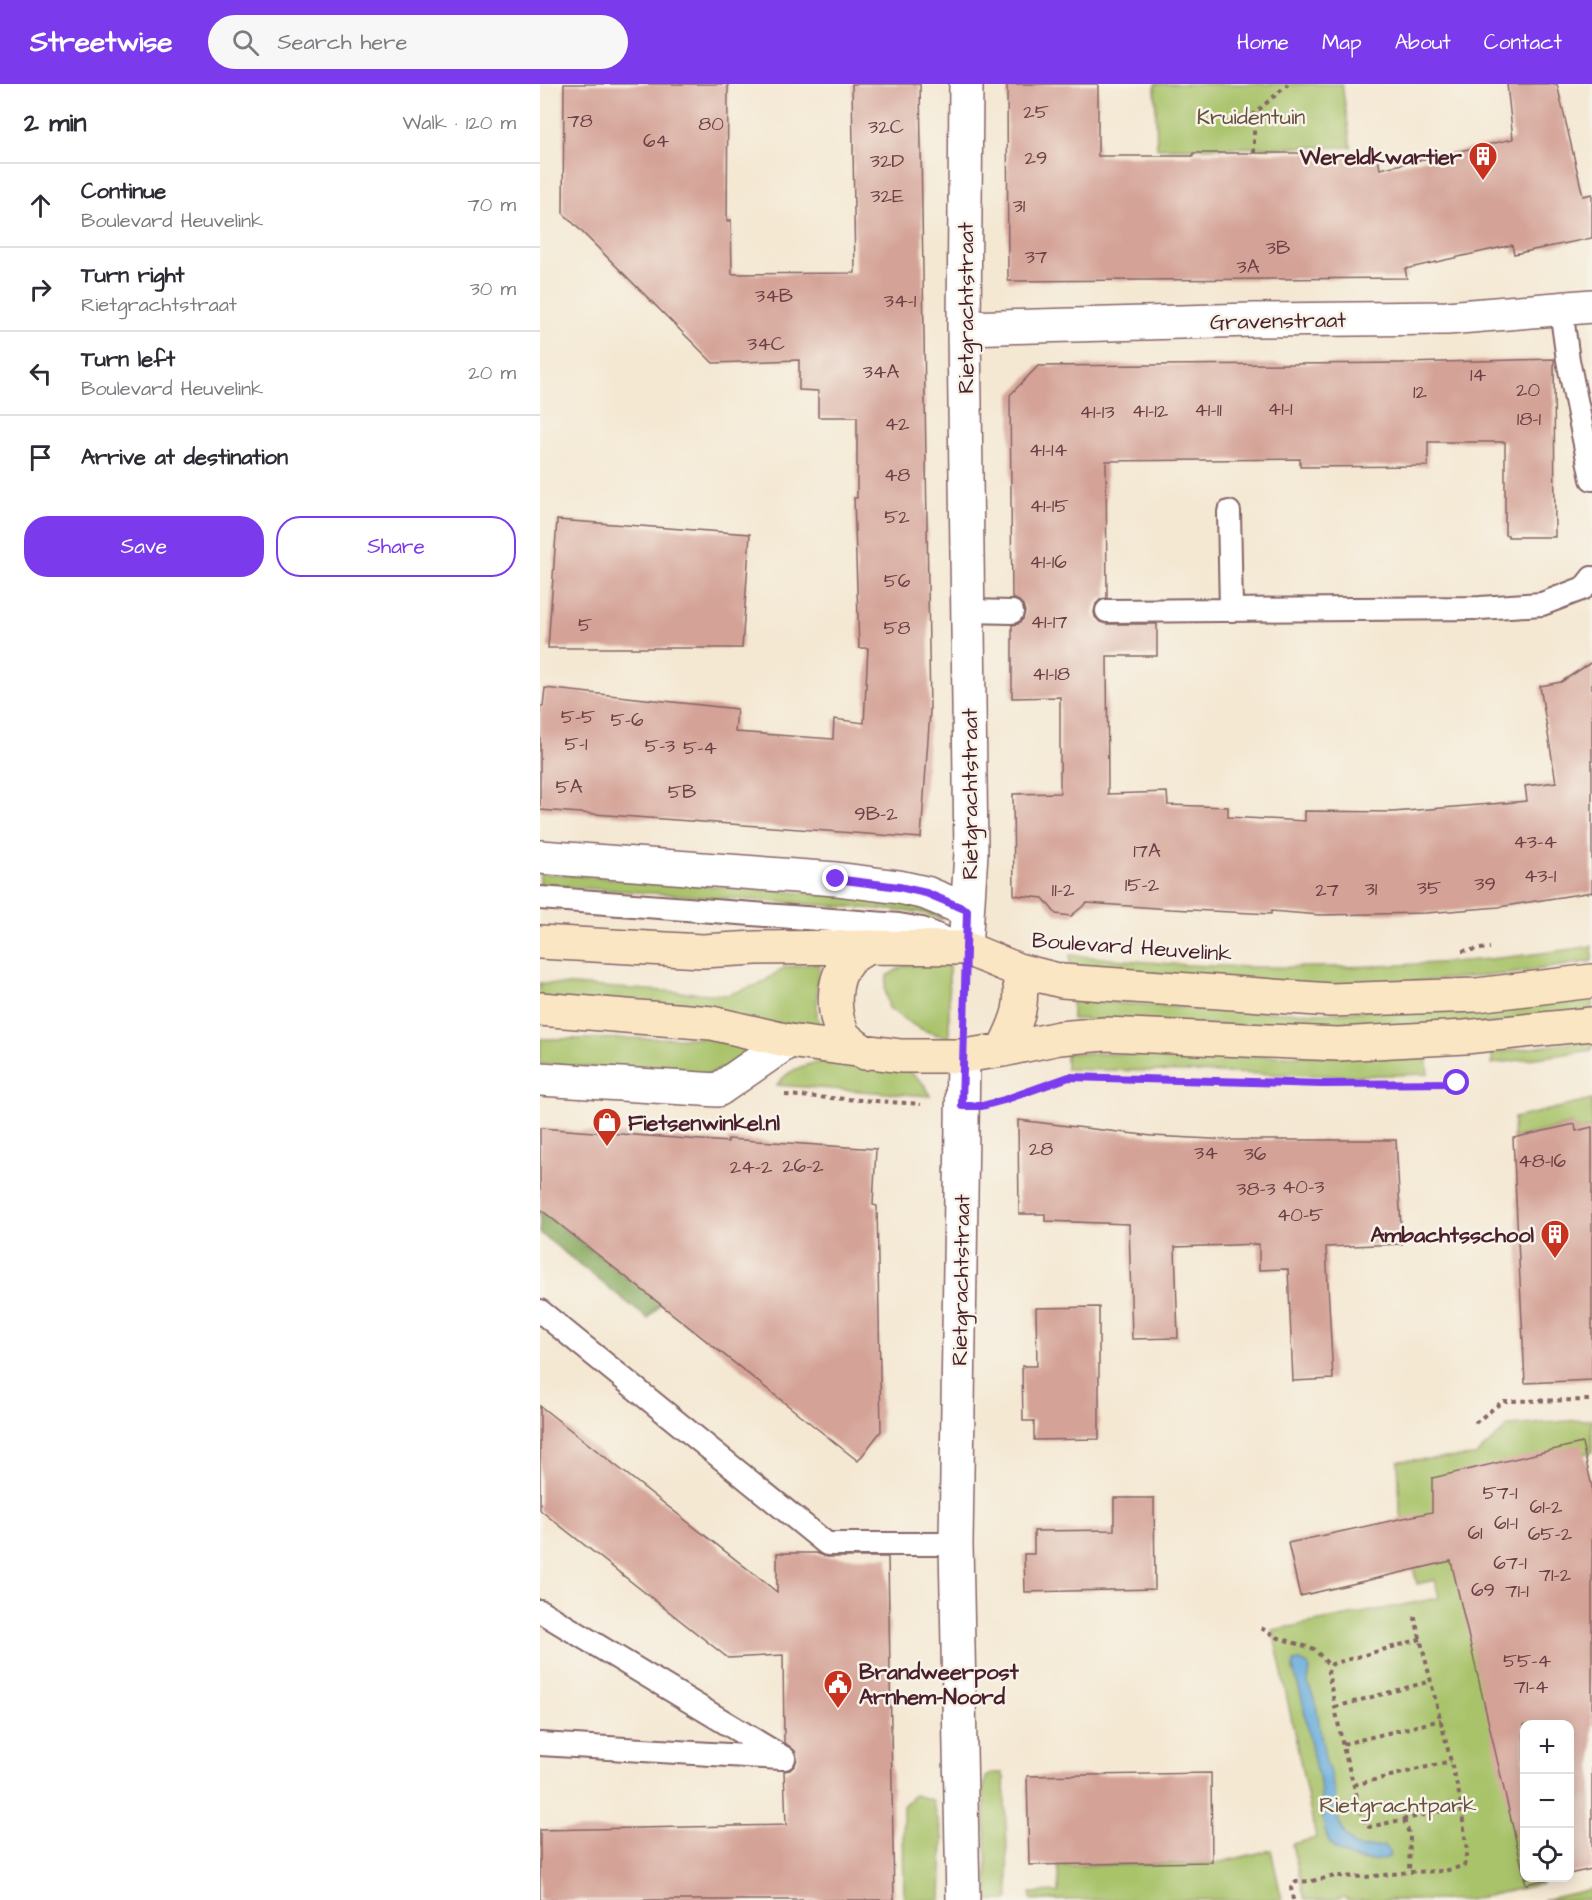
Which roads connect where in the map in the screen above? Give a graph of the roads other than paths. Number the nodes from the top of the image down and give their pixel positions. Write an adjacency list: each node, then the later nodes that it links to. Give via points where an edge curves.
1 (966, 84): 3 (street, Rietgrachtstraat)
2 (1577, 308): 3 (street, Gravenstraat, via 1447,318); 4 (lane, via 1568,360)
3 (964, 328): 8 (street, Rietgrachtstraat)
4 (1592, 479)
5 (1229, 512): 7 (lane)
6 (1592, 578): 7 (lane, via 1584,588 1542,604 1480,608)
7 (1231, 609): 9 (lane)
8 (968, 611): 10 (lane); 13 (street, Rietgrachtstraat, via 971,853)
9 (1107, 611)
10 (1012, 612)
11 (540, 857): 13 (street, via 836,879 926,893)
12 (540, 898): 16 (lane, Boulevard Heuvelink, via 899,925 922,929)
13 (967, 910): 16 (street, Rietgrachtstraat)
14 (540, 942): 15 (main road, Boulevard Heuvelink, via 702,951)
15 (868, 947): 16 (main road, Boulevard Heuvelink); 23 (main road, via 848,961 836,995 844,1036)
16 (965, 948): 17 (main road, Boulevard Heuvelink)
17 (1018, 970): 18 (main road, Boulevard Heuvelink, via 1062,981 1331,1000 1477,995); 22 (main road, via 1022,987 1018,1019)
18 (1592, 981)
19 (540, 1009): 21 (main road, via 712,1023)
20 (1592, 1024): 22 (main road, via 1338,1044 1105,1034 1059,1038)
21 (789, 1041): 23 (main road); 25 (street, via 718,1090)
22 (1004, 1050): 24 (main road)
23 (865, 1053): 24 (main road)
24 (963, 1056): 27 (street, Rietgrachtstraat)
25 (540, 1079)
26 (540, 1311): 27 (lane, via 827,1544)
27 (956, 1544): 30 (street, Rietgrachtstraat)
28 (540, 1611): 29 (lane, via 784,1758)
29 (540, 1744)
30 (963, 1900)

